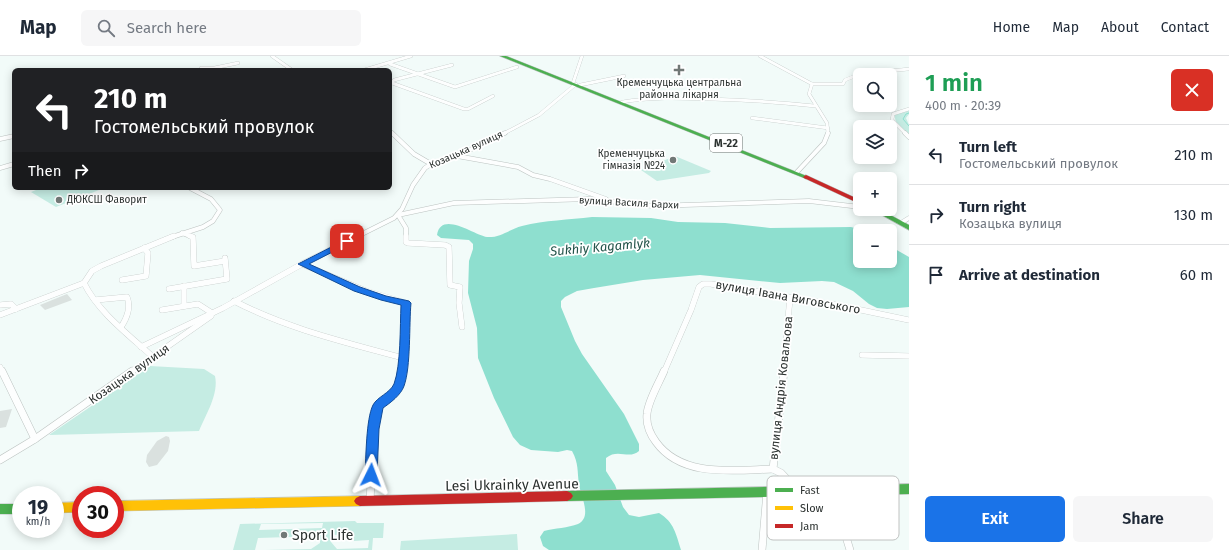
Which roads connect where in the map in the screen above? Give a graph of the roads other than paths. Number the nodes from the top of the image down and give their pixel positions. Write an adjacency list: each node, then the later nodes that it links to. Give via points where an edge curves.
1 (272, 56): 11 (street)
2 (411, 56): 7 (street)
3 (502, 56): 16 (main road, М-22)
4 (582, 56): 16 (street)
5 (760, 56): 17 (street)
6 (238, 63): 10 (street)
7 (390, 64): 12 (street); 14 (street)
8 (452, 65): 14 (street)
9 (517, 67): 14 (street, via 455,87)
10 (201, 68)
11 (289, 68)
12 (373, 68)
13 (909, 70): 17 (street, via 860,74 845,80 843,84)
14 (420, 74): 18 (street, via 394,80 392,83 464,109)
15 (624, 76): 16 (street)
16 (577, 84): 19 (main road, М-22); 28 (street, Козацька вулиця, via 529,121)
17 (812, 84): 20 (street, via 809,94)
18 (493, 96)
19 (622, 102): 20 (street, via 679,96); 32 (main road, М-22)
20 (815, 106): 23 (street)
21 (909, 109): 26 (street, via 893,114 892,120)
22 (752, 118): 23 (street)
23 (828, 128): 32 (street, via 829,133 818,152)
24 (392, 133): 29 (street, via 414,154)
25 (12, 137): 27 (street)
26 (909, 137)
27 (0, 140)
28 (457, 156): 29 (street, Козацька вулиця); 35 (street, via 518,167 533,175)
29 (431, 164): 37 (street, Козацька вулиця, via 413,185)
30 (12, 165): 31 (street)
31 (0, 168)
32 (798, 172): 34 (main road, М-22)
33 (194, 190): 42 (street, via 210,198 220,210 213,221 203,227)
34 (853, 199)
35 (611, 201): 36 (street, вулиця Василя Бархи, via 642,206 809,202); 37 (street, вулиця Василя Бархи, via 589,199 472,202 440,205)
36 (853, 206)
37 (398, 215): 44 (street, Козацька вулиця); 63 (street, via 404,224 406,242 445,244 449,247 450,284 460,288)
38 (888, 216): 40 (main road)
39 (909, 218): 40 (street)
40 (901, 223): 41 (main road)
41 (909, 228)
42 (181, 233): 43 (street); 49 (street, via 193,237 194,266 225,260 227,279)
43 (144, 248): 45 (street, via 148,253); 47 (street, via 96,268)
44 (302, 264): 53 (street, Козацька вулиця); 68 (street, via 357,289 406,303)
45 (146, 276): 46 (street); 48 (street)
46 (122, 280)
47 (84, 283): 52 (street, via 85,289); 57 (street)
48 (145, 284)
49 (184, 286): 50 (street); 55 (street)
50 (169, 289)
51 (790, 298): 61 (street, вулиця Івана Виговського); 72 (street, вулиця Андрія Ковальова); 72 (street, вулиця Івана Виговського, via 711,284 700,286 647,411 646,419 652,438 667,456 679,463 701,468)
52 (95, 300): 62 (street); 62 (street, via 127,297 128,312)
53 (234, 301): 56 (street, Козацька вулиця); 68 (street, via 298,330)
54 (0, 306): 57 (street, via 12,304)
55 (184, 306): 58 (street); 59 (street, via 198,304)
56 (222, 308): 59 (street, Козацька вулиця); 67 (street, Козацька вулиця)
57 (16, 309): 60 (street)
58 (162, 310)
59 (212, 313): 64 (street, Козацька вулиця)
60 (0, 316)
61 (909, 320)
62 (121, 327): 64 (street)
63 (462, 327)
64 (141, 346): 67 (street)
65 (862, 355): 66 (street)
66 (909, 356)
67 (153, 357): 70 (street, Козацька вулиця)
68 (403, 358): 77 (street, via 399,386 378,406 374,429)
69 (0, 367): 70 (street)
70 (35, 439): 71 (street, Козацька вулиця)
71 (0, 460)
72 (773, 469): 73 (street, вулиця Андрія Ковальова)
73 (784, 476)
74 (899, 489): 75 (main road, Lesi Ukrainky Avenue)
75 (909, 489)
76 (767, 492): 77 (main road, Lesi Ukrainky Avenue); 82 (street)
77 (370, 501): 78 (main road, Lesi Ukrainky Avenue)
78 (124, 506)
79 (0, 509): 80 (main road)
80 (12, 509)
81 (847, 540): 83 (street)
82 (762, 550)
83 (850, 550)

